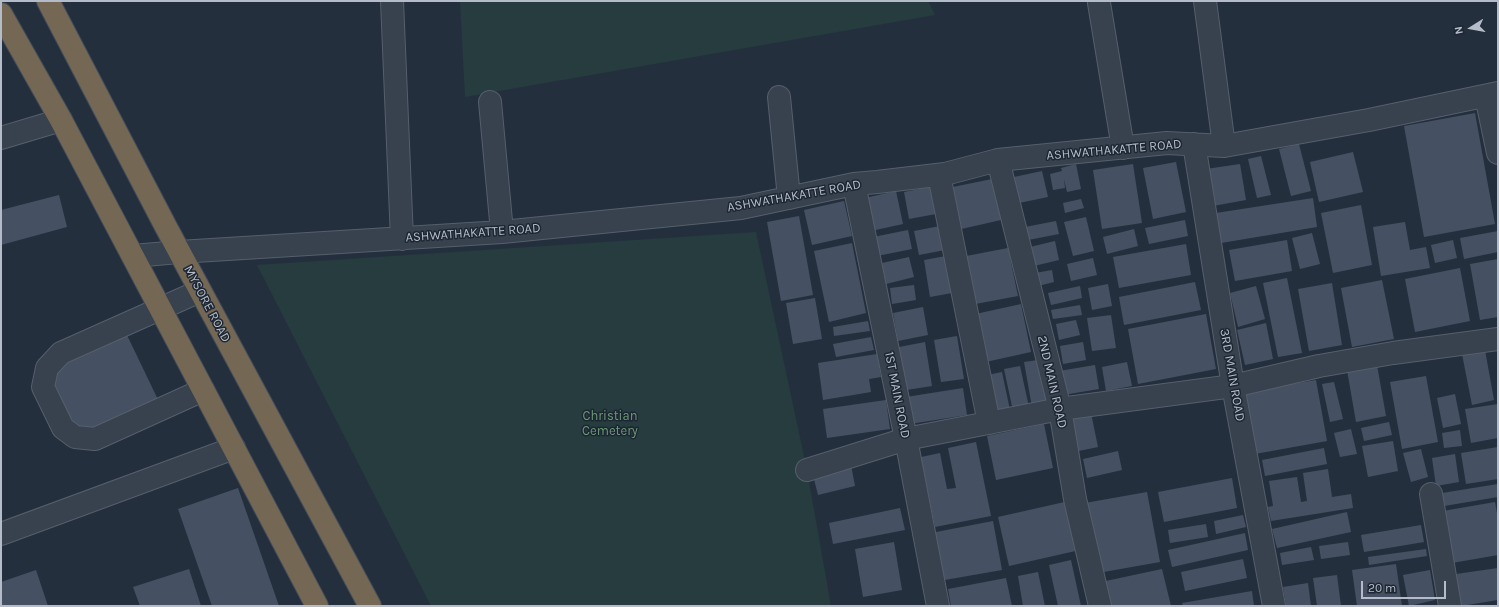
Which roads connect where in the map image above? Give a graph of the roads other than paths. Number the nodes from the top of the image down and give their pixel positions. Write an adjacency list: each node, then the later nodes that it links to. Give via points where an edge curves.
1 (48, 1): 21 (highway, MYSORE ROAD)
2 (392, 1): 20 (street)
3 (1205, 1): 12 (street)
4 (1099, 3): 13 (street)
5 (1, 14): 9 (highway)
6 (1492, 94): 12 (street, ASHWATHAKATTE ROAD, via 1369,120); 14 (street)
7 (779, 97): 18 (street)
8 (490, 102): 19 (street)
9 (61, 120): 10 (street); 22 (highway)
10 (1, 138)
11 (1194, 144): 12 (street, ASHWATHAKATTE ROAD); 13 (street, ASHWATHAKATTE ROAD, via 1167,143); 26 (street, 3RD MAIN ROAD)
12 (1224, 146)
13 (1123, 148): 15 (street, ASHWATHAKATTE ROAD)
14 (1498, 153)
15 (998, 160): 16 (street, ASHWATHAKATTE ROAD); 28 (street, 2ND MAIN ROAD)
16 (939, 175): 17 (street, ASHWATHAKATTE ROAD); 29 (street)
17 (854, 184): 18 (street, ASHWATHAKATTE ROAD); 30 (street, 1ST MAIN ROAD)
18 (789, 198): 19 (street, ASHWATHAKATTE ROAD, via 741,208)
19 (502, 232): 20 (street, ASHWATHAKATTE ROAD)
20 (402, 239): 21 (street, ASHWATHAKATTE ROAD)
21 (180, 252): 22 (street, ASHWATHAKATTE ROAD); 23 (highway, MYSORE ROAD)
22 (133, 256): 24 (highway)
23 (200, 290): 24 (street); 36 (highway, MYSORE ROAD)
24 (160, 308): 27 (highway); 27 (street, via 61,353 47,368 43,387 63,428 75,438 94,439)
25 (1498, 339): 26 (street, via 1318,366)
26 (1233, 386): 28 (street); 39 (street, 3RD MAIN ROAD)
27 (203, 390): 31 (highway)
28 (1060, 409): 29 (street); 38 (street, 2ND MAIN ROAD, via 1075,499)
29 (989, 423): 30 (street)
30 (906, 439): 32 (street); 37 (street, 1ST MAIN ROAD)
31 (234, 448): 34 (street); 35 (highway)
32 (807, 470)
33 (1431, 494): 40 (street)
34 (1, 534)
35 (317, 606)
36 (370, 606)
37 (938, 606)
38 (1100, 606)
39 (1274, 606)
40 (1450, 606)

